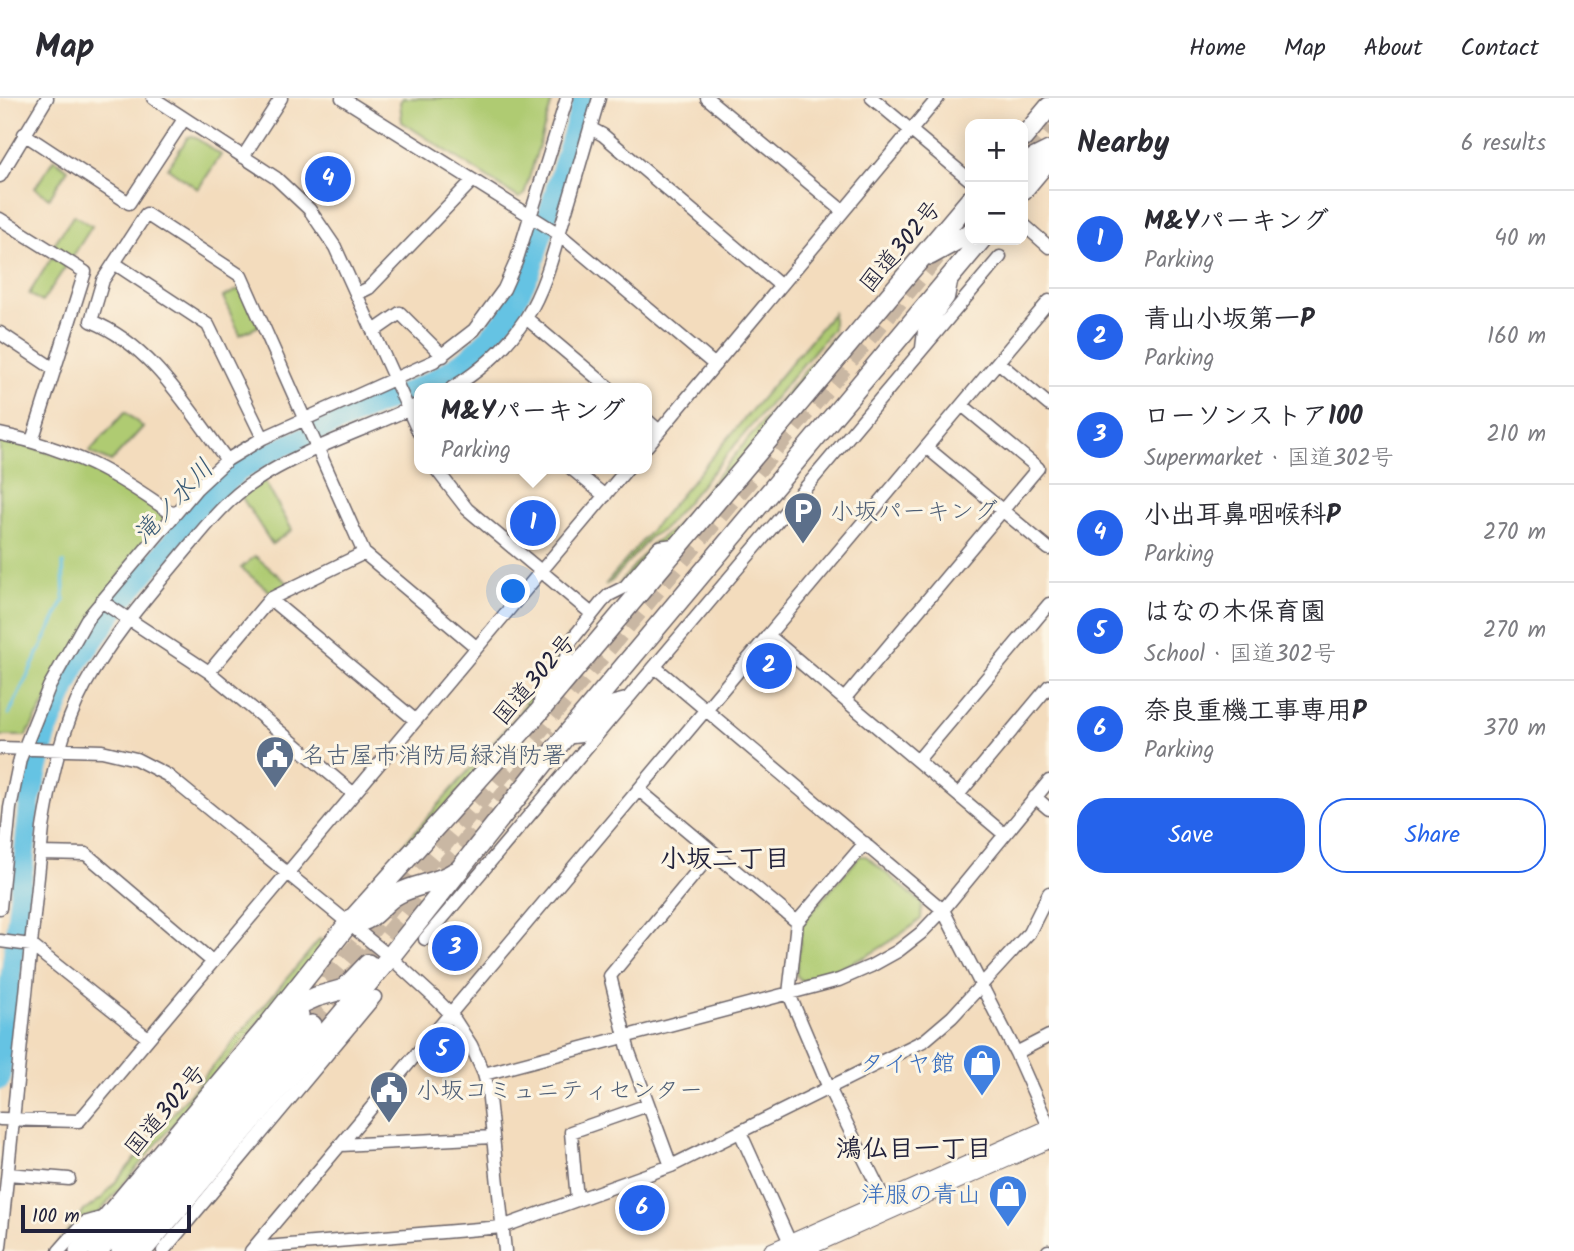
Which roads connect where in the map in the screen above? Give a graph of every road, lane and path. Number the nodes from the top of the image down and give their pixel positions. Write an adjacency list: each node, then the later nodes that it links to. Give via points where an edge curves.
1 (47, 98): 15 (street)
2 (153, 98): 11 (street)
3 (281, 98): 17 (street)
4 (342, 98): 22 (street)
5 (568, 98): 27 (street)
6 (599, 98): 12 (street)
7 (707, 98): 25 (street)
8 (872, 98): 13 (street)
9 (938, 98): 13 (street)
10 (1049, 107): 14 (highway)
11 (184, 119): 15 (street, via 129,203); 17 (street)
12 (590, 128): 27 (street); 36 (street)
13 (910, 130): 21 (street); 25 (street)
14 (1028, 132)
15 (24, 134): 20 (street)
16 (1049, 150): 19 (highway)
17 (243, 157): 37 (street, via 276,178 309,209 335,247)
18 (1049, 159): 23 (highway)
19 (1028, 161)
20 (0, 176)
21 (965, 176)
22 (473, 180): 27 (street); 37 (street)
23 (1028, 184)
24 (965, 206): 34 (highway, 国道302号)
25 (843, 211): 36 (street)
26 (0, 219): 46 (street, via 85,272)
27 (545, 225): 39 (street, via 540,291); 43 (street, via 474,330); 45 (street)
28 (1028, 228): 31 (street)
29 (965, 236): 34 (highway)
30 (977, 245): 35 (highway)
31 (1049, 247)
32 (1000, 257): 42 (street)
33 (114, 263): 59 (street, via 146,214 241,276); 60 (street, via 208,325); 64 (street, via 103,280 91,321 139,350)
34 (913, 269): 71 (highway, 国道302号)
35 (952, 275): 42 (street, via 948,298 924,331); 89 (highway)
36 (781, 286): 45 (street)
37 (357, 295): 40 (street)
38 (1049, 301): 44 (street)
39 (526, 318): 47 (street); 51 (street)
40 (374, 331): 43 (street, via 400,313); 52 (street)
41 (0, 333): 46 (street)
42 (922, 349): 81 (street)
43 (443, 356): 48 (street)
44 (998, 362): 53 (street); 54 (street)
45 (715, 365): 57 (street)
46 (54, 369): 62 (street)
47 (469, 378): 49 (street); 50 (street)
48 (417, 383)
49 (460, 383)
50 (474, 383)
51 (603, 383)
52 (405, 396): 55 (street); 59 (street); 59 (street)
53 (962, 405): 63 (street); 69 (street, via 1038,468)
54 (1049, 405)
55 (414, 420)
56 (652, 425): 57 (street)
57 (659, 431): 61 (street)
58 (0, 434): 62 (street)
59 (311, 435): 60 (street); 73 (street); 77 (street, via 226,504)
60 (263, 438): 64 (street)
61 (652, 440)
62 (32, 441): 70 (street, via 98,466)
63 (926, 446): 69 (street); 79 (street)
64 (227, 460): 70 (street)
65 (440, 474): 74 (street, via 467,509)
66 (578, 474): 68 (street)
67 (623, 474): 68 (street)
68 (604, 496): 74 (street)
69 (1002, 510): 72 (street); 84 (street)
70 (174, 515): 77 (street)
71 (681, 544): 78 (street, via 659,547 625,587 609,595); 87 (highway, 国道302号)
72 (1049, 549)
73 (364, 553): 75 (street); 80 (street)
74 (541, 572): 78 (street); 80 (street)
75 (270, 600): 82 (street); 88 (street)
76 (1049, 604): 92 (street)
77 (114, 611): 82 (street); 91 (street, via 84,687); 91 (street, via 87,619 63,660 42,701)
78 (592, 614): 87 (street, via 570,642 567,657 542,687)
79 (768, 635): 84 (street); 86 (street)
80 (476, 647): 88 (street)
81 (655, 667): 85 (street); 86 (street)
82 (209, 672): 95 (street)
83 (1049, 686): 96 (street)
84 (845, 698): 92 (street)
85 (627, 699): 89 (street, via 610,704 581,736); 111 (street)
86 (706, 709): 94 (street); 100 (street)
87 (538, 713): 110 (highway, 国道302号)
88 (415, 720): 95 (street)
89 (564, 738): 104 (highway)
90 (0, 748): 91 (street)
91 (42, 749): 101 (street, via 10,808); 103 (street, via 46,809); 105 (street, via 113,753 148,764 183,785)
92 (918, 760): 96 (street)
93 (1049, 781): 97 (street)
94 (639, 790): 102 (street); 118 (street)
95 (354, 794): 105 (street)
96 (958, 795): 99 (street)
97 (1035, 797): 98 (street); 99 (street)
98 (1049, 809)
99 (1004, 834): 108 (street)
100 (865, 843): 108 (street); 109 (street)
101 (3, 851): 107 (street)
102 (713, 852): 109 (street); 122 (street, via 610,976)
103 (41, 853): 112 (street); 114 (street, via 86,854)
104 (461, 867): 110 (highway, via 444,879 398,894 364,922); 113 (highway)
105 (287, 874): 110 (street); 114 (street)
106 (1049, 893): 115 (street, via 1029,933)
107 (0, 908)
108 (943, 910): 115 (street); 116 (street, via 913,939 872,966)
109 (797, 922): 116 (street)
110 (348, 924): 113 (street); 120 (highway, 国道302号)
111 (425, 940)
112 (15, 942): 123 (street); 128 (street)
113 (390, 957): 118 (street); 119 (highway); 120 (highway, via 368,964 344,989 298,1005)
114 (213, 962): 123 (street)
115 (981, 985): 124 (street); 126 (street, via 925,1040)
116 (789, 994): 122 (street); 126 (street)
117 (375, 997): 119 (street)
118 (451, 1014): 125 (street); 133 (street)
119 (319, 1028): 140 (highway); 140 (street)
120 (265, 1029): 139 (highway, 国道302号)
121 (1049, 1036): 124 (street)
122 (625, 1037): 125 (street); 127 (street)
123 (148, 1038): 128 (street, via 79,1121)
124 (1016, 1053): 129 (street)
125 (484, 1074): 131 (street)
126 (829, 1088): 130 (street); 138 (street)
127 (648, 1105): 134 (street); 137 (street, via 571,1132)
128 (5, 1119): 135 (street)
129 (1049, 1127): 138 (main road)
130 (740, 1132): 134 (street); 143 (street)
131 (492, 1137): 133 (street); 141 (street)
132 (1049, 1140): 143 (main road)
133 (341, 1145): 144 (street)
134 (671, 1166): 137 (street)
135 (8, 1174): 136 (street); 142 (street)
136 (69, 1180)
137 (578, 1200): 141 (street)
138 (885, 1201): 143 (main road)
139 (108, 1216): 145 (street, via 84,1223); 146 (highway, 国道302号)
140 (157, 1220): 147 (highway); 148 (highway); 149 (highway); 150 (street)
141 (502, 1227): 144 (street); 151 (street)
142 (0, 1247)
143 (794, 1248): 152 (main road)
144 (253, 1250)
145 (59, 1251)
146 (79, 1251)
147 (98, 1251)
148 (121, 1251)
149 (142, 1251)
150 (163, 1251)
151 (505, 1251)
152 (772, 1251)

